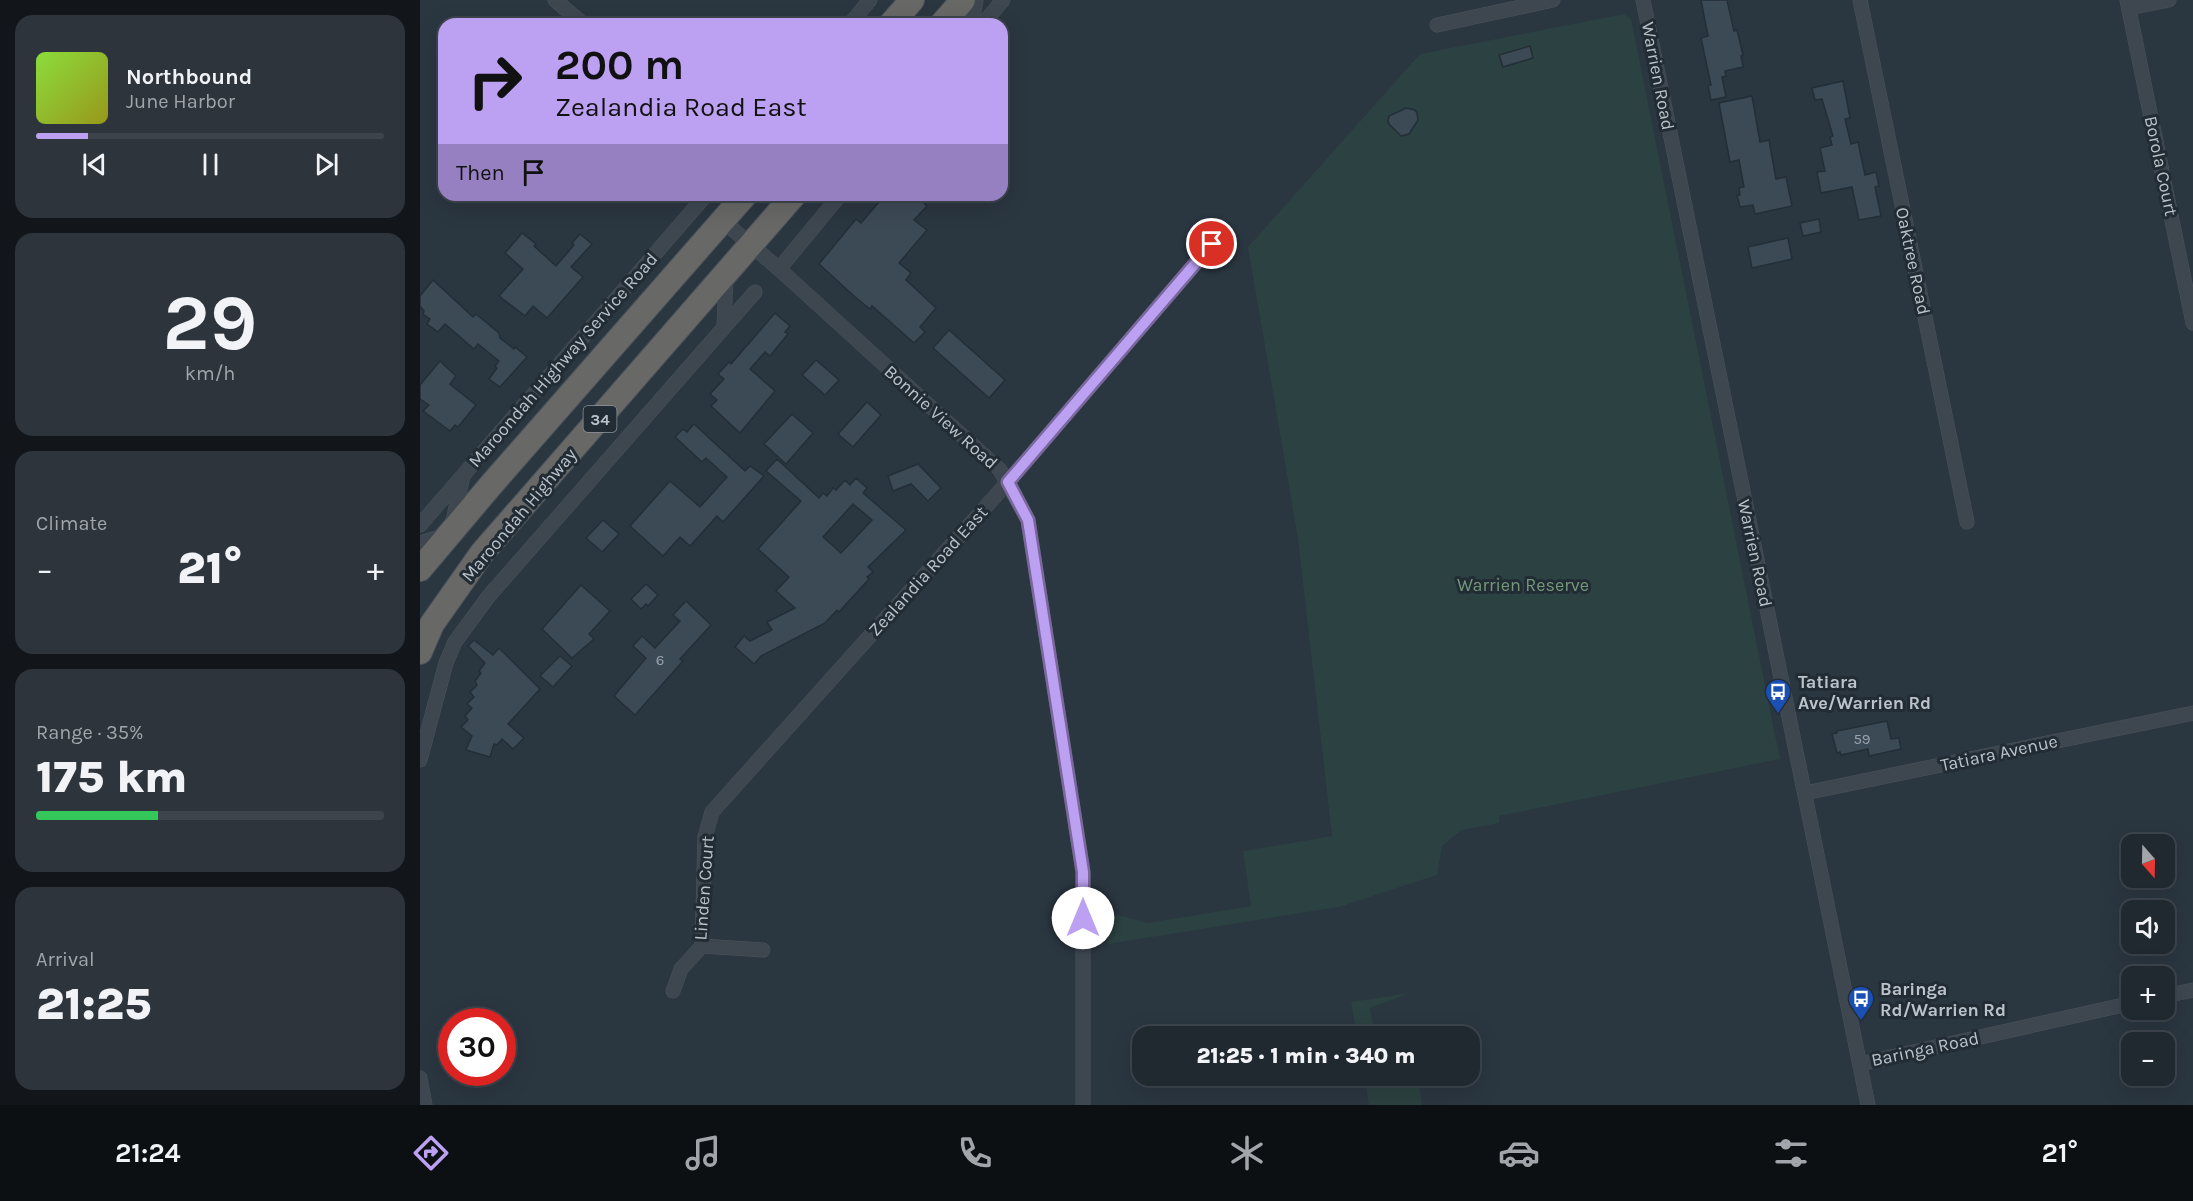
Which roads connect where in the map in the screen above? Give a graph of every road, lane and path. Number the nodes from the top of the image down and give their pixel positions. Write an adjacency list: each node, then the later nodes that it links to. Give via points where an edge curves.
1 (555, 0): 12 (street)
2 (870, 0): 13 (street)
3 (912, 0): 14 (highway)
4 (963, 0): 15 (highway)
5 (976, 0): 16 (street)
6 (1003, 0): 17 (street)
7 (1553, 0): 18 (street)
8 (1643, 0): 41 (street, Warrien Road)
9 (1860, 0): 33 (street, Oaktree Road)
10 (2169, 0): 11 (street)
11 (2128, 4): 29 (street, Borola Court)
12 (576, 18)
13 (855, 18)
14 (896, 18)
15 (947, 18)
16 (973, 18)
17 (988, 18)
18 (1437, 25)
19 (701, 201): 31 (street, Maroondah Highway Service Road)
20 (740, 201): 23 (highway, 34)
21 (789, 201): 25 (highway, Maroondah Highway / 34)
22 (835, 201): 26 (street)
23 (723, 221): 25 (street, Bonnie View Road); 35 (highway, 34)
24 (1212, 244): 32 (street, Zealandia Road East)
25 (751, 245): 26 (street, Bonnie View Road); 27 (highway, Maroondah Highway / 34)
26 (779, 269): 32 (street, Bonnie View Road, via 1000,470)
27 (726, 276): 30 (street); 38 (highway, Maroondah Highway / 34, via 482,553 432,624)
28 (755, 292): 30 (street)
29 (2193, 322)
30 (724, 327): 40 (street, via 488,597 454,642 440,679)
31 (464, 474): 34 (street, Maroondah Highway Service Road); 35 (street)
32 (1008, 482): 42 (street, Zealandia Road East); 52 (street, Bonnie View Road, via 1028,520 1083,872)
33 (1967, 522)
34 (420, 525)
35 (450, 534): 36 (street); 37 (highway, 34)
36 (420, 543)
37 (420, 569)
38 (420, 652)
39 (2193, 713): 41 (street, Tatiara Avenue)
40 (420, 760)
41 (1805, 793): 49 (street, Warrien Road)
42 (712, 813): 43 (street, Linden Court, via 705,837)
43 (702, 946): 44 (street); 46 (street, Linden Court, via 681,969)
44 (763, 950)
45 (2193, 990): 47 (street)
46 (673, 991)
47 (2175, 994)
48 (2121, 1005): 49 (street, Baringa Road)
49 (1860, 1064): 53 (street, Warrien Road)
50 (420, 1078): 51 (street)
51 (425, 1105)
52 (1083, 1105)
53 (1868, 1105)

